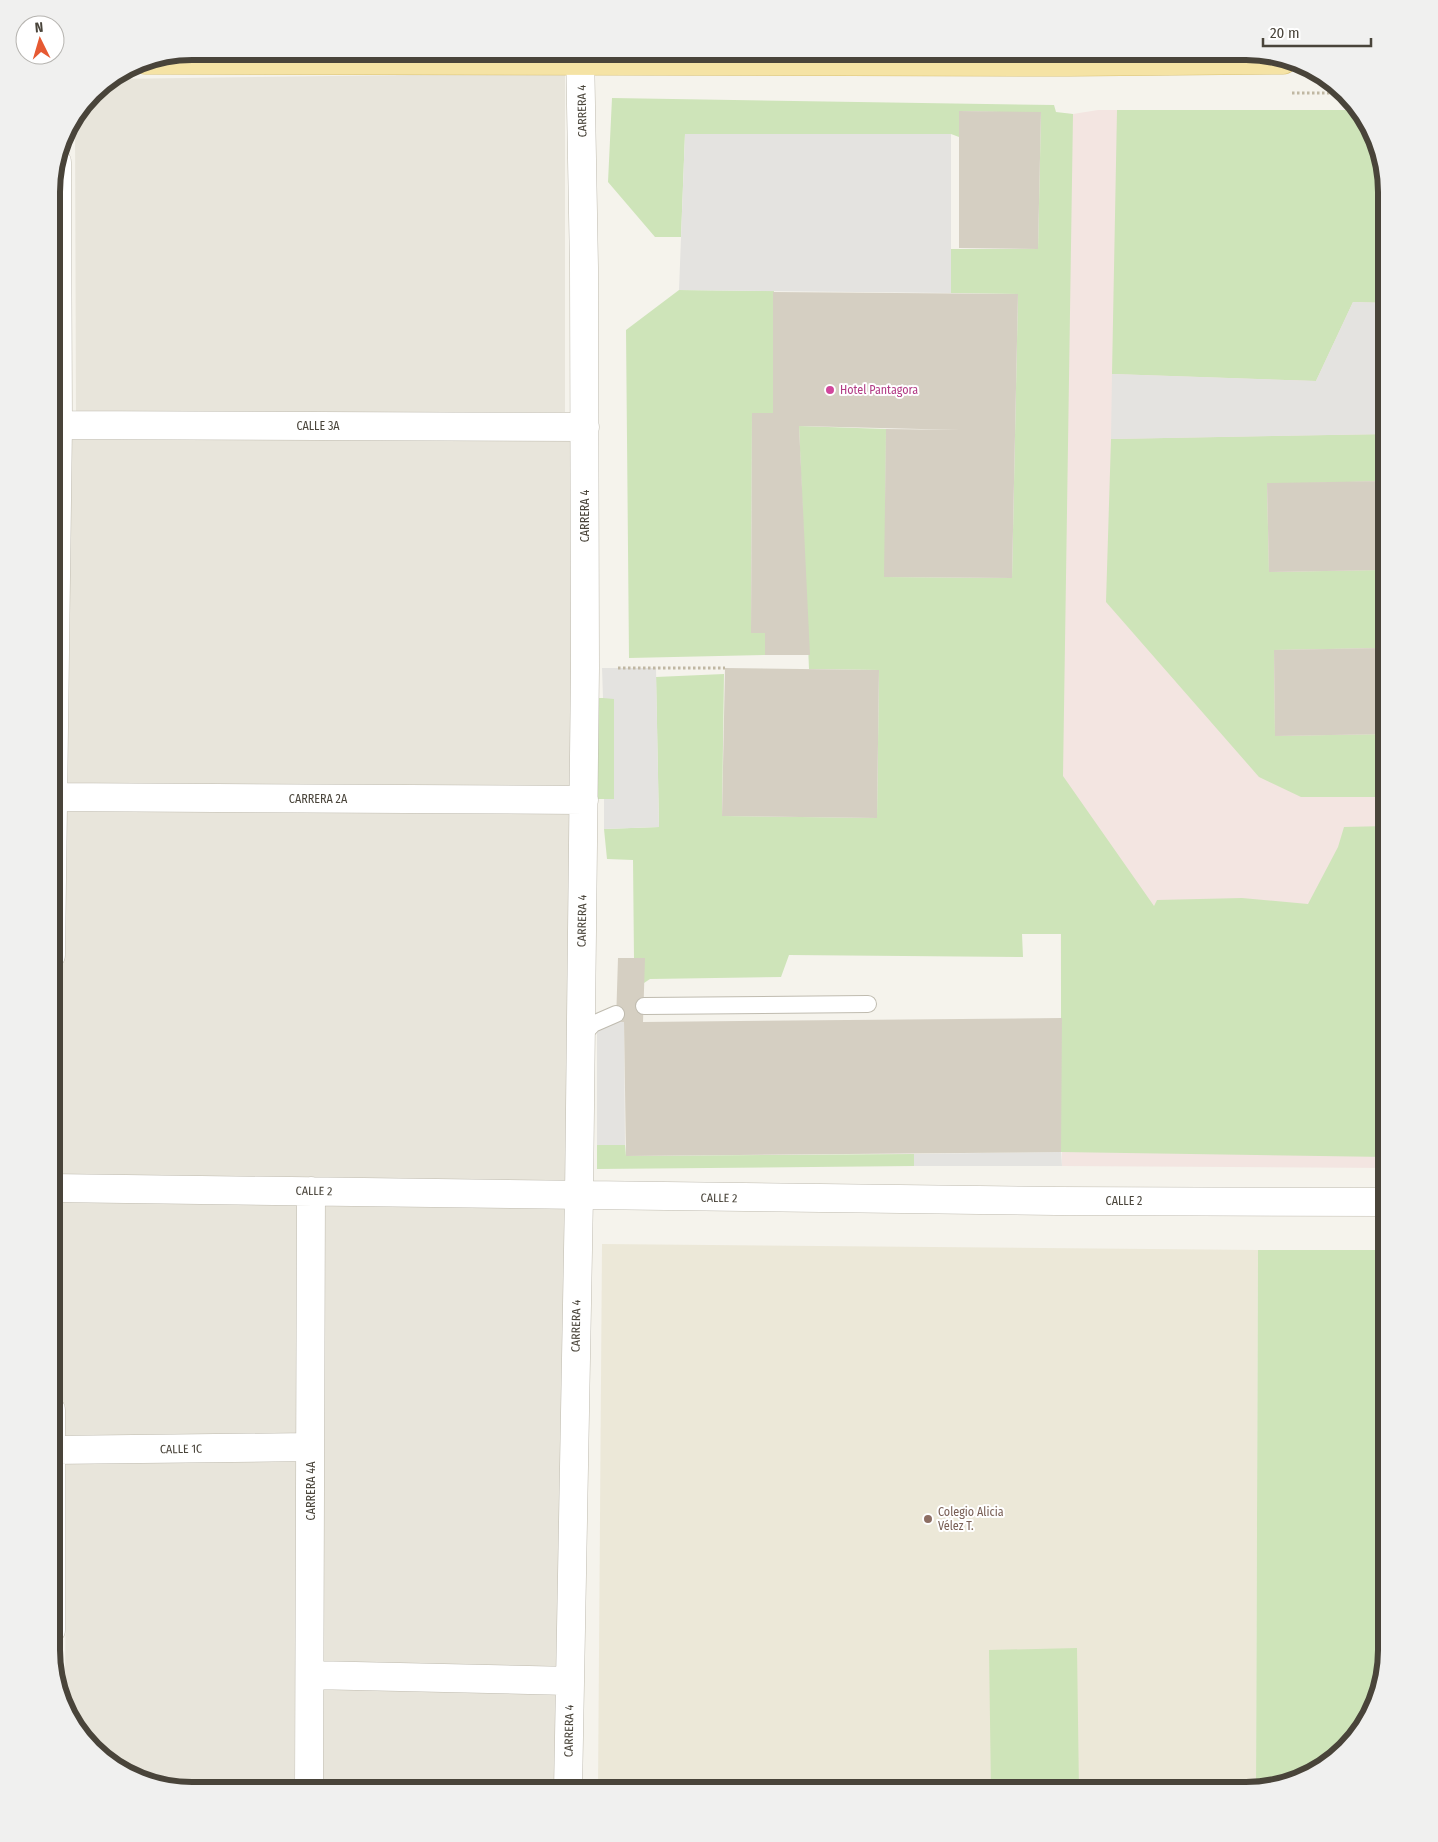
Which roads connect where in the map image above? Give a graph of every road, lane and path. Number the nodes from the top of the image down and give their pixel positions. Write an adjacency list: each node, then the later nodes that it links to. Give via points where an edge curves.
1 (580, 60): 3 (street, CARRERA 4)
2 (60, 425): 3 (street, CALLE 3A)
3 (585, 427): 4 (street, CARRERA 4)
4 (585, 668): 5 (path); 7 (street, CARRERA 4)
5 (724, 668)
6 (60, 797): 7 (street, CARRERA 2A)
7 (584, 800): 11 (street, CARRERA 4)
8 (868, 1004): 9 (lane)
9 (644, 1006)
10 (616, 1014): 11 (lane, via 593,1024)
11 (581, 1037): 14 (street, CARRERA 4)
12 (60, 1188): 13 (street, CALLE 2)
13 (312, 1191): 14 (street, CALLE 2); 16 (street, CARRERA 4A)
14 (579, 1196): 15 (street, CALLE 2); 19 (street, CARRERA 4)
15 (1378, 1202)
16 (310, 1447): 17 (street, CALLE 1C); 18 (street, CARRERA 4A)
17 (60, 1450)
18 (311, 1675): 19 (street); 20 (street, CARRERA 4A)
19 (570, 1681): 21 (street, CARRERA 4)
20 (309, 1782)
21 (568, 1782)

